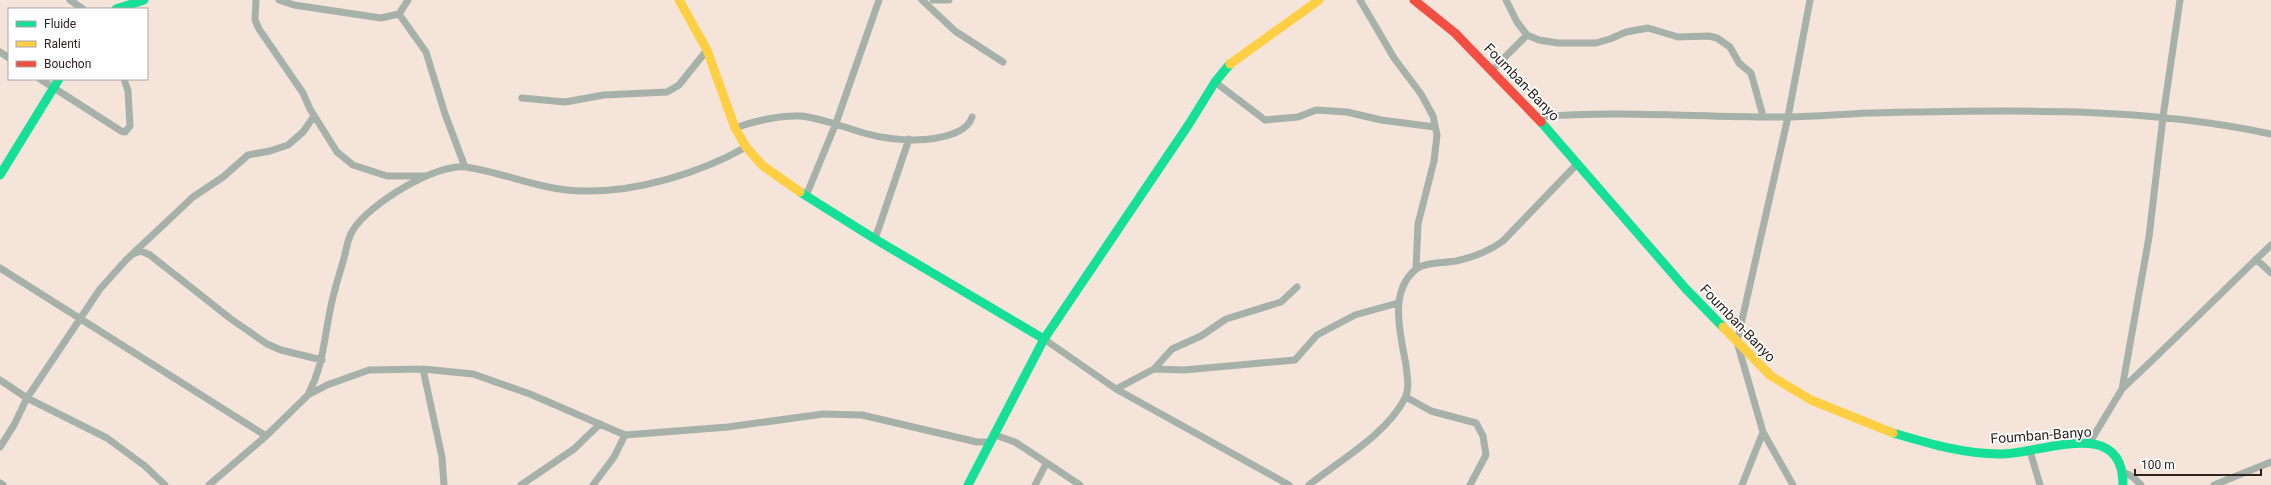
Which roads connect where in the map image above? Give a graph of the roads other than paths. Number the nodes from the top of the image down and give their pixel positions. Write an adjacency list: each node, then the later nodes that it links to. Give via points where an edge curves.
1 (70, 0): 17 (street)
2 (144, 0): 18 (main road)
3 (256, 0): 30 (street, via 256,24 303,93)
4 (279, 0): 19 (street, via 294,5 381,18)
5 (408, 0): 19 (street)
6 (678, 0): 21 (main road)
7 (879, 0): 36 (street)
8 (922, 0): 22 (street, via 955,31)
9 (933, 0): 10 (street)
10 (949, 0)
11 (1319, 0): 27 (main road, via 1233,60)
12 (1360, 0): 37 (street, via 1394,58 1421,94)
13 (1414, 0): 23 (main road, Foumban-Banyo, via 1455,33)
14 (1506, 0): 20 (street)
15 (1810, 0): 34 (street)
16 (2180, 0): 35 (street)
17 (82, 8)
18 (119, 8)
19 (399, 14): 43 (street, via 426,52)
20 (1527, 35): 23 (street); 31 (street, via 1545,41 1584,44 1648,28 1678,37 1718,38 1730,47 1739,63 1751,73)
21 (707, 50): 29 (street, via 678,85 667,92 604,95 565,102); 38 (main road)
22 (1003, 62)
23 (1492, 70): 33 (main road, Foumban-Banyo)
24 (41, 80): 28 (street)
25 (58, 80): 28 (main road)
26 (124, 80): 28 (street, via 128,91 130,126 125,132)
27 (1215, 82): 37 (street, via 1265,120 1298,117 1316,110 1347,112 1381,120); 57 (main road)
28 (54, 89): 44 (main road)
29 (522, 98)
30 (314, 116): 45 (street, via 332,146 353,165 387,176); 49 (street, via 303,132 288,145 270,152 248,155 223,177 193,197)
31 (1764, 116): 33 (street, via 1591,113); 34 (street)
32 (972, 117): 40 (street, via 968,124 953,133 927,141)
33 (1537, 117): 42 (main road, Foumban-Banyo)
34 (1788, 117): 35 (street, via 1868,113 1997,112); 58 (street)
35 (2163, 117): 39 (street, via 2237,126); 64 (street, via 2149,237)
36 (836, 123): 38 (street, via 801,116 748,123); 40 (street, via 857,131); 46 (street)
37 (1435, 127): 52 (street, via 1437,135 1434,161 1418,224)
38 (735, 128): 41 (main road)
39 (2271, 134)
40 (909, 139): 47 (street)
41 (746, 147): 43 (street, via 701,169 623,188 598,191 558,190); 46 (main road, via 763,166)
42 (1578, 163): 52 (street, via 1503,241 1489,251); 58 (main road, Foumban-Banyo, via 1686,289)
43 (465, 167): 45 (street)
44 (0, 175)
45 (430, 176): 59 (street, via 404,186 387,198 351,232 330,310)
46 (806, 196): 47 (main road)
47 (875, 239): 57 (main road)
48 (2271, 245): 50 (street)
49 (131, 254): 56 (street, via 100,289); 59 (street, via 141,251 150,255 267,344)
50 (2256, 259): 53 (street); 64 (street)
51 (0, 268): 56 (street)
52 (1416, 269): 55 (street, via 1400,293)
53 (2271, 273)
54 (1297, 287): 61 (street, via 1280,302 1226,319 1201,336 1172,349)
55 (1398, 303): 61 (street, via 1355,315 1317,335 1295,360 1184,370); 66 (street, via 1408,379)
56 (81, 319): 67 (street); 71 (street)
57 (1044, 339): 63 (street); 72 (main road)
58 (1737, 342): 69 (street); 75 (main road, Foumban-Banyo, via 1762,368 1783,384 1811,400 1878,428 1939,447 1961,451 2000,454)
59 (322, 360): 65 (street)
60 (423, 369): 65 (street, via 385,369 357,373 327,384); 68 (street, via 473,374); 83 (street, via 442,457)
61 (1154, 369): 63 (street)
62 (0, 380): 67 (street)
63 (1116, 389): 89 (street)
64 (2122, 390): 73 (street)
65 (308, 395): 71 (street)
66 (1406, 397): 90 (street, via 1394,416); 91 (street, via 1431,411 1471,420 1479,427 1486,455)
67 (27, 398): 74 (street); 81 (street, via 107,438 145,466)
68 (600, 424): 70 (street); 84 (street, via 574,450)
69 (1763, 432): 92 (street); 93 (street)
70 (625, 435): 72 (street, via 692,431 823,414 845,414 862,415 977,442); 85 (street, via 614,457)
71 (266, 436): 82 (street)
72 (993, 438): 77 (street, via 1015,442); 86 (main road)
73 (2090, 442): 75 (main road, Foumban-Banyo); 78 (main road, Foumban-Banyo, via 2112,450)
74 (0, 447)
75 (2030, 451): 94 (street)
76 (2271, 462): 97 (street)
77 (1046, 464): 87 (street); 88 (street)
78 (2124, 472): 95 (main road); 96 (street)
79 (0, 483): 80 (street)
80 (3, 485)
81 (165, 485)
82 (209, 485)
83 (444, 485)
84 (521, 485)
85 (593, 485)
86 (968, 485)
87 (1035, 485)
88 (1080, 485)
89 (1289, 485)
90 (1309, 485)
91 (1470, 485)
92 (1742, 485)
93 (1793, 485)
94 (2040, 485)
95 (2123, 485)
96 (2141, 485)
97 (2214, 485)

